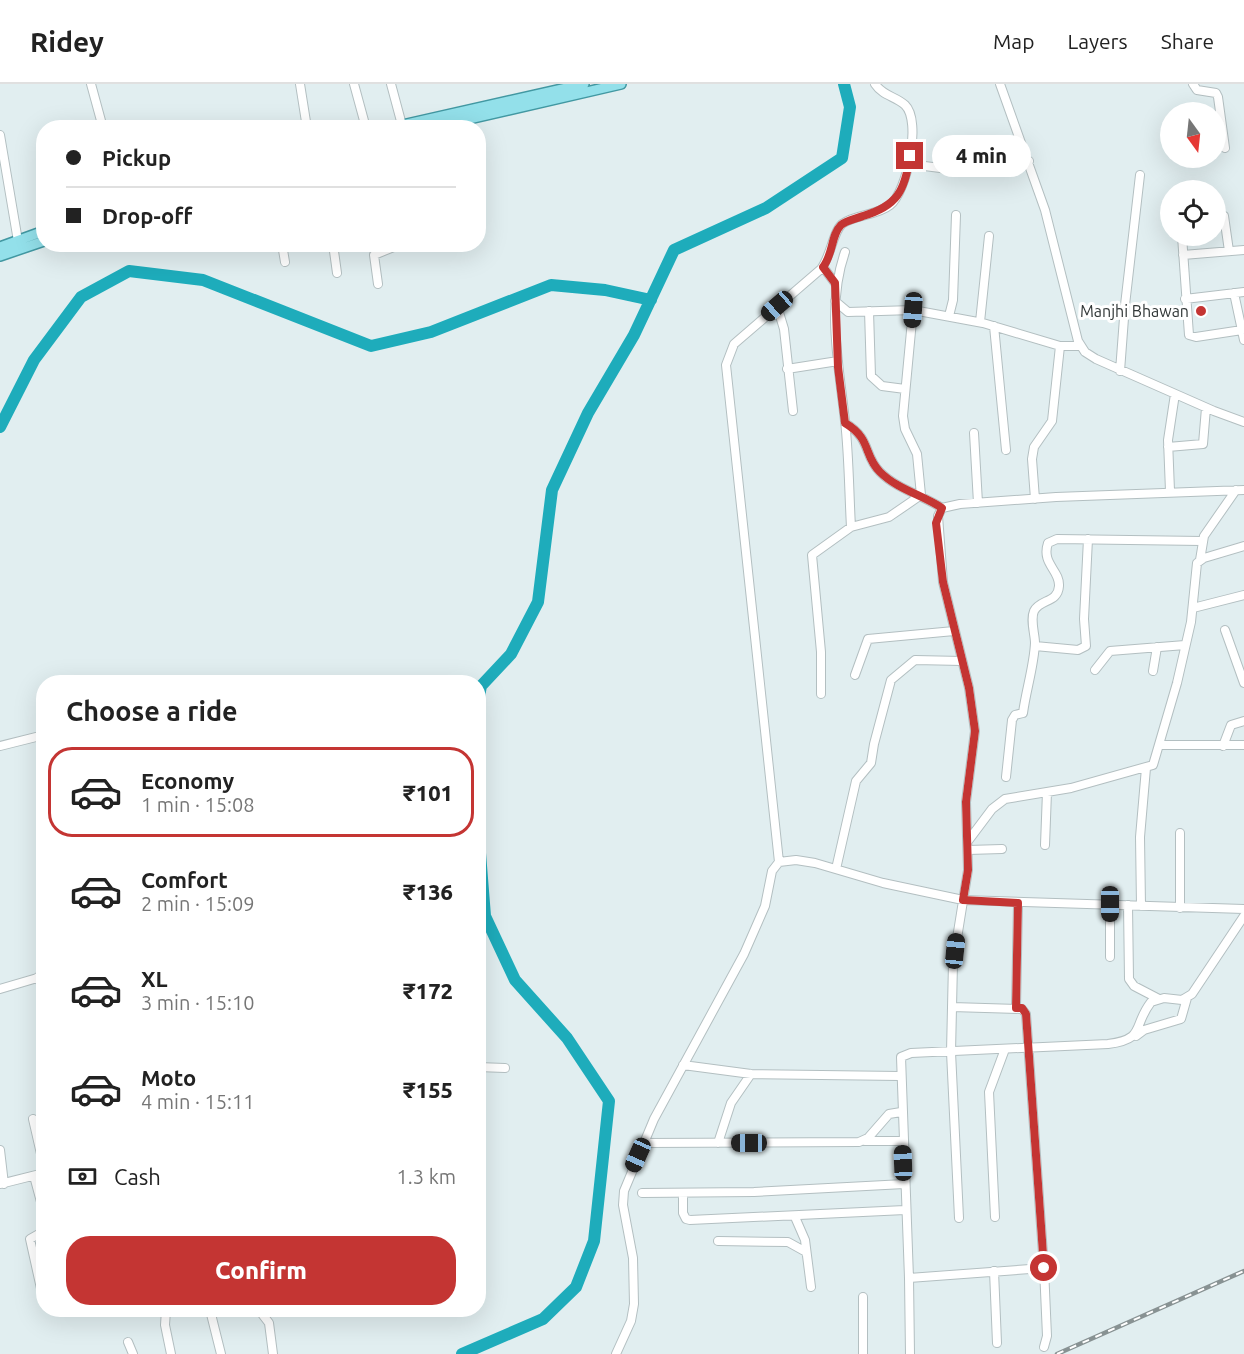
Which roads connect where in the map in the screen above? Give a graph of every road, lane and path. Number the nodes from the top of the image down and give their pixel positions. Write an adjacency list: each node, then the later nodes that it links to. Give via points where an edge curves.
1 (91, 84): 11 (street)
2 (300, 84): 12 (street)
3 (354, 84): 13 (street)
4 (391, 84): 14 (street)
5 (584, 84): 15 (main road)
6 (621, 84): 16 (main road)
7 (875, 84): 19 (street, via 905,105 910,114)
8 (1000, 84): 18 (street)
9 (1193, 84): 10 (street, via 1197,90 1216,93)
10 (1219, 102)
11 (101, 120)
12 (306, 120)
13 (364, 120)
14 (401, 120)
15 (424, 120)
16 (465, 120)
17 (0, 135): 25 (street)
18 (1029, 161): 19 (street, via 948,169); 55 (street)
19 (909, 164): 38 (street, via 901,190 890,205 843,223 837,230)
20 (1140, 175): 58 (street)
21 (956, 215): 49 (street)
22 (1226, 230): 30 (street)
23 (36, 234): 25 (main road)
24 (989, 237): 50 (street)
25 (18, 241): 28 (main road)
26 (36, 243): 36 (main road)
27 (1183, 246): 35 (street)
28 (0, 247)
29 (1244, 250): 30 (street)
30 (1229, 251): 35 (street)
31 (283, 252): 37 (street)
32 (334, 252): 39 (street)
33 (381, 252): 41 (street, via 374,255)
34 (844, 252): 40 (street)
35 (1183, 255): 44 (street)
36 (0, 256)
37 (285, 262)
38 (823, 267): 40 (street); 46 (street)
39 (337, 273)
40 (835, 283): 45 (street)
41 (378, 284)
42 (1244, 292): 43 (street)
43 (1234, 293): 44 (street); 52 (street)
44 (1185, 299): 52 (street, via 1191,337)
45 (835, 301): 48 (street, via 848,312); 56 (street)
46 (777, 306): 57 (street, via 784,329); 106 (street, via 734,344 726,364)
47 (913, 310): 48 (street); 49 (street); 59 (street)
48 (869, 311): 59 (street, via 871,376 882,386)
49 (949, 316): 50 (street)
50 (980, 322): 51 (street)
51 (994, 326): 54 (street); 67 (street)
52 (1242, 330): 53 (street)
53 (1244, 340)
54 (1060, 346): 55 (street); 71 (street, via 1052,421 1034,447 1032,459)
55 (1080, 346): 58 (street)
56 (838, 362): 57 (street); 64 (street)
57 (787, 369): 62 (street)
58 (1120, 371): 60 (street)
59 (905, 389): 70 (street, via 903,416 917,454)
60 (1175, 394): 61 (street); 66 (street)
61 (1206, 408): 63 (street); 66 (street, via 1203,444)
62 (793, 411)
63 (1244, 422)
64 (845, 423): 70 (street, via 862,435 878,470); 74 (street)
65 (974, 433): 72 (street)
66 (1168, 447): 69 (street)
67 (1006, 450)
68 (1240, 490): 69 (street); 76 (street)
69 (1170, 491): 71 (street)
70 (921, 495): 73 (street); 74 (street, via 889,517)
71 (1035, 499): 72 (street)
72 (978, 503): 73 (street)
73 (942, 508): 82 (street, via 936,523)
74 (851, 527): 91 (street, via 816,550 810,561 820,636)
75 (1088, 539): 76 (street); 84 (street, via 1057,539 1047,546 1048,562 1058,577 1059,588 1051,600 1035,610); 84 (street, via 1086,646 1078,650)
76 (1202, 541): 78 (street)
77 (1244, 546): 78 (street)
78 (1200, 560): 80 (street)
79 (1244, 594): 80 (street)
80 (1193, 608): 83 (street)
81 (1226, 630): 90 (street)
82 (954, 631): 86 (street); 89 (street, via 868,639)
83 (1185, 645): 85 (street); 94 (street)
84 (1035, 646): 99 (street, via 1023,713 1012,720)
85 (1157, 647): 87 (street, via 1110,651); 88 (street)
86 (962, 661): 102 (street, via 975,731 966,802); 107 (street, via 915,660 891,680 871,764 856,781)
87 (1095, 670)
88 (1154, 671)
89 (855, 675)
90 (1244, 683)
91 (821, 694)
92 (1244, 721): 97 (street, via 1231,725)
93 (36, 737): 96 (street)
94 (1160, 745): 97 (street); 98 (street, via 1155,762)
95 (1244, 745): 97 (street)
96 (0, 746)
97 (1223, 746)
98 (1146, 768): 100 (street); 112 (street, via 1140,837)
99 (1006, 777)
100 (1047, 792): 102 (street, via 1015,796 998,803); 103 (street)
101 (1180, 833): 113 (street)
102 (968, 841): 105 (street)
103 (1045, 845)
104 (1002, 849): 105 (street)
105 (968, 850): 108 (street)
106 (779, 862): 107 (street, via 796,860); 127 (street, via 772,871 765,906 744,954)
107 (837, 869): 108 (street)
108 (963, 900): 109 (street); 121 (street, via 953,963)
109 (1018, 903): 110 (street); 122 (street)
110 (1110, 904): 111 (street); 116 (street)
111 (1128, 905): 112 (street); 120 (street, via 1128,979)
112 (1142, 906): 113 (street)
113 (1179, 908): 114 (street)
114 (1244, 909)
115 (1244, 916): 119 (street)
116 (1110, 957)
117 (36, 978): 118 (street)
118 (0, 989)
119 (1187, 998): 120 (street); 123 (street, via 1181,1019)
120 (1159, 999): 123 (street, via 1148,1006)
121 (952, 1007): 122 (street); 126 (street)
122 (1016, 1008): 124 (street, via 1022,1008 1026,1014)
123 (1134, 1036): 124 (street, via 1108,1044)
124 (1028, 1048): 125 (street); 154 (street)
125 (1005, 1049): 126 (street); 148 (street, via 989,1092)
126 (951, 1052): 131 (street, via 904,1055); 149 (street)
127 (683, 1065): 130 (street); 137 (street)
128 (486, 1068): 129 (street)
129 (506, 1068)
130 (751, 1074): 131 (street); 138 (street, via 731,1103)
131 (900, 1076): 132 (street)
132 (902, 1112): 135 (street, via 890,1114); 136 (street)
133 (33, 1119): 134 (street)
134 (36, 1132)
135 (864, 1141): 136 (street); 138 (street)
136 (902, 1141): 143 (street)
137 (643, 1143): 138 (street); 169 (street, via 624,1191 633,1258 634,1304)
138 (718, 1143)
139 (0, 1150): 142 (street)
140 (34, 1176): 141 (street); 142 (street)
141 (36, 1183)
142 (2, 1184)
143 (904, 1184): 145 (street); 146 (street)
144 (642, 1193): 145 (street)
145 (683, 1193): 147 (street, via 683,1213 690,1220)
146 (905, 1210): 147 (street); 156 (street)
147 (795, 1216): 152 (street)
148 (995, 1217)
149 (959, 1218)
150 (36, 1236): 153 (street, via 30,1239)
151 (718, 1241): 152 (street, via 788,1242)
152 (806, 1252): 157 (street)
153 (36, 1266)
154 (1044, 1268): 155 (street); 164 (street)
155 (994, 1271): 156 (street); 163 (street)
156 (909, 1278): 171 (street)
157 (811, 1287)
158 (863, 1297): 170 (street)
159 (166, 1317): 166 (street)
160 (212, 1317): 167 (street)
161 (264, 1317): 168 (street, via 269,1323)
162 (128, 1342): 165 (street)
163 (997, 1343)
164 (1044, 1347)
165 (134, 1354)
166 (171, 1354)
167 (221, 1354)
168 (273, 1354)
169 (616, 1354)
170 (863, 1354)
171 (910, 1354)

